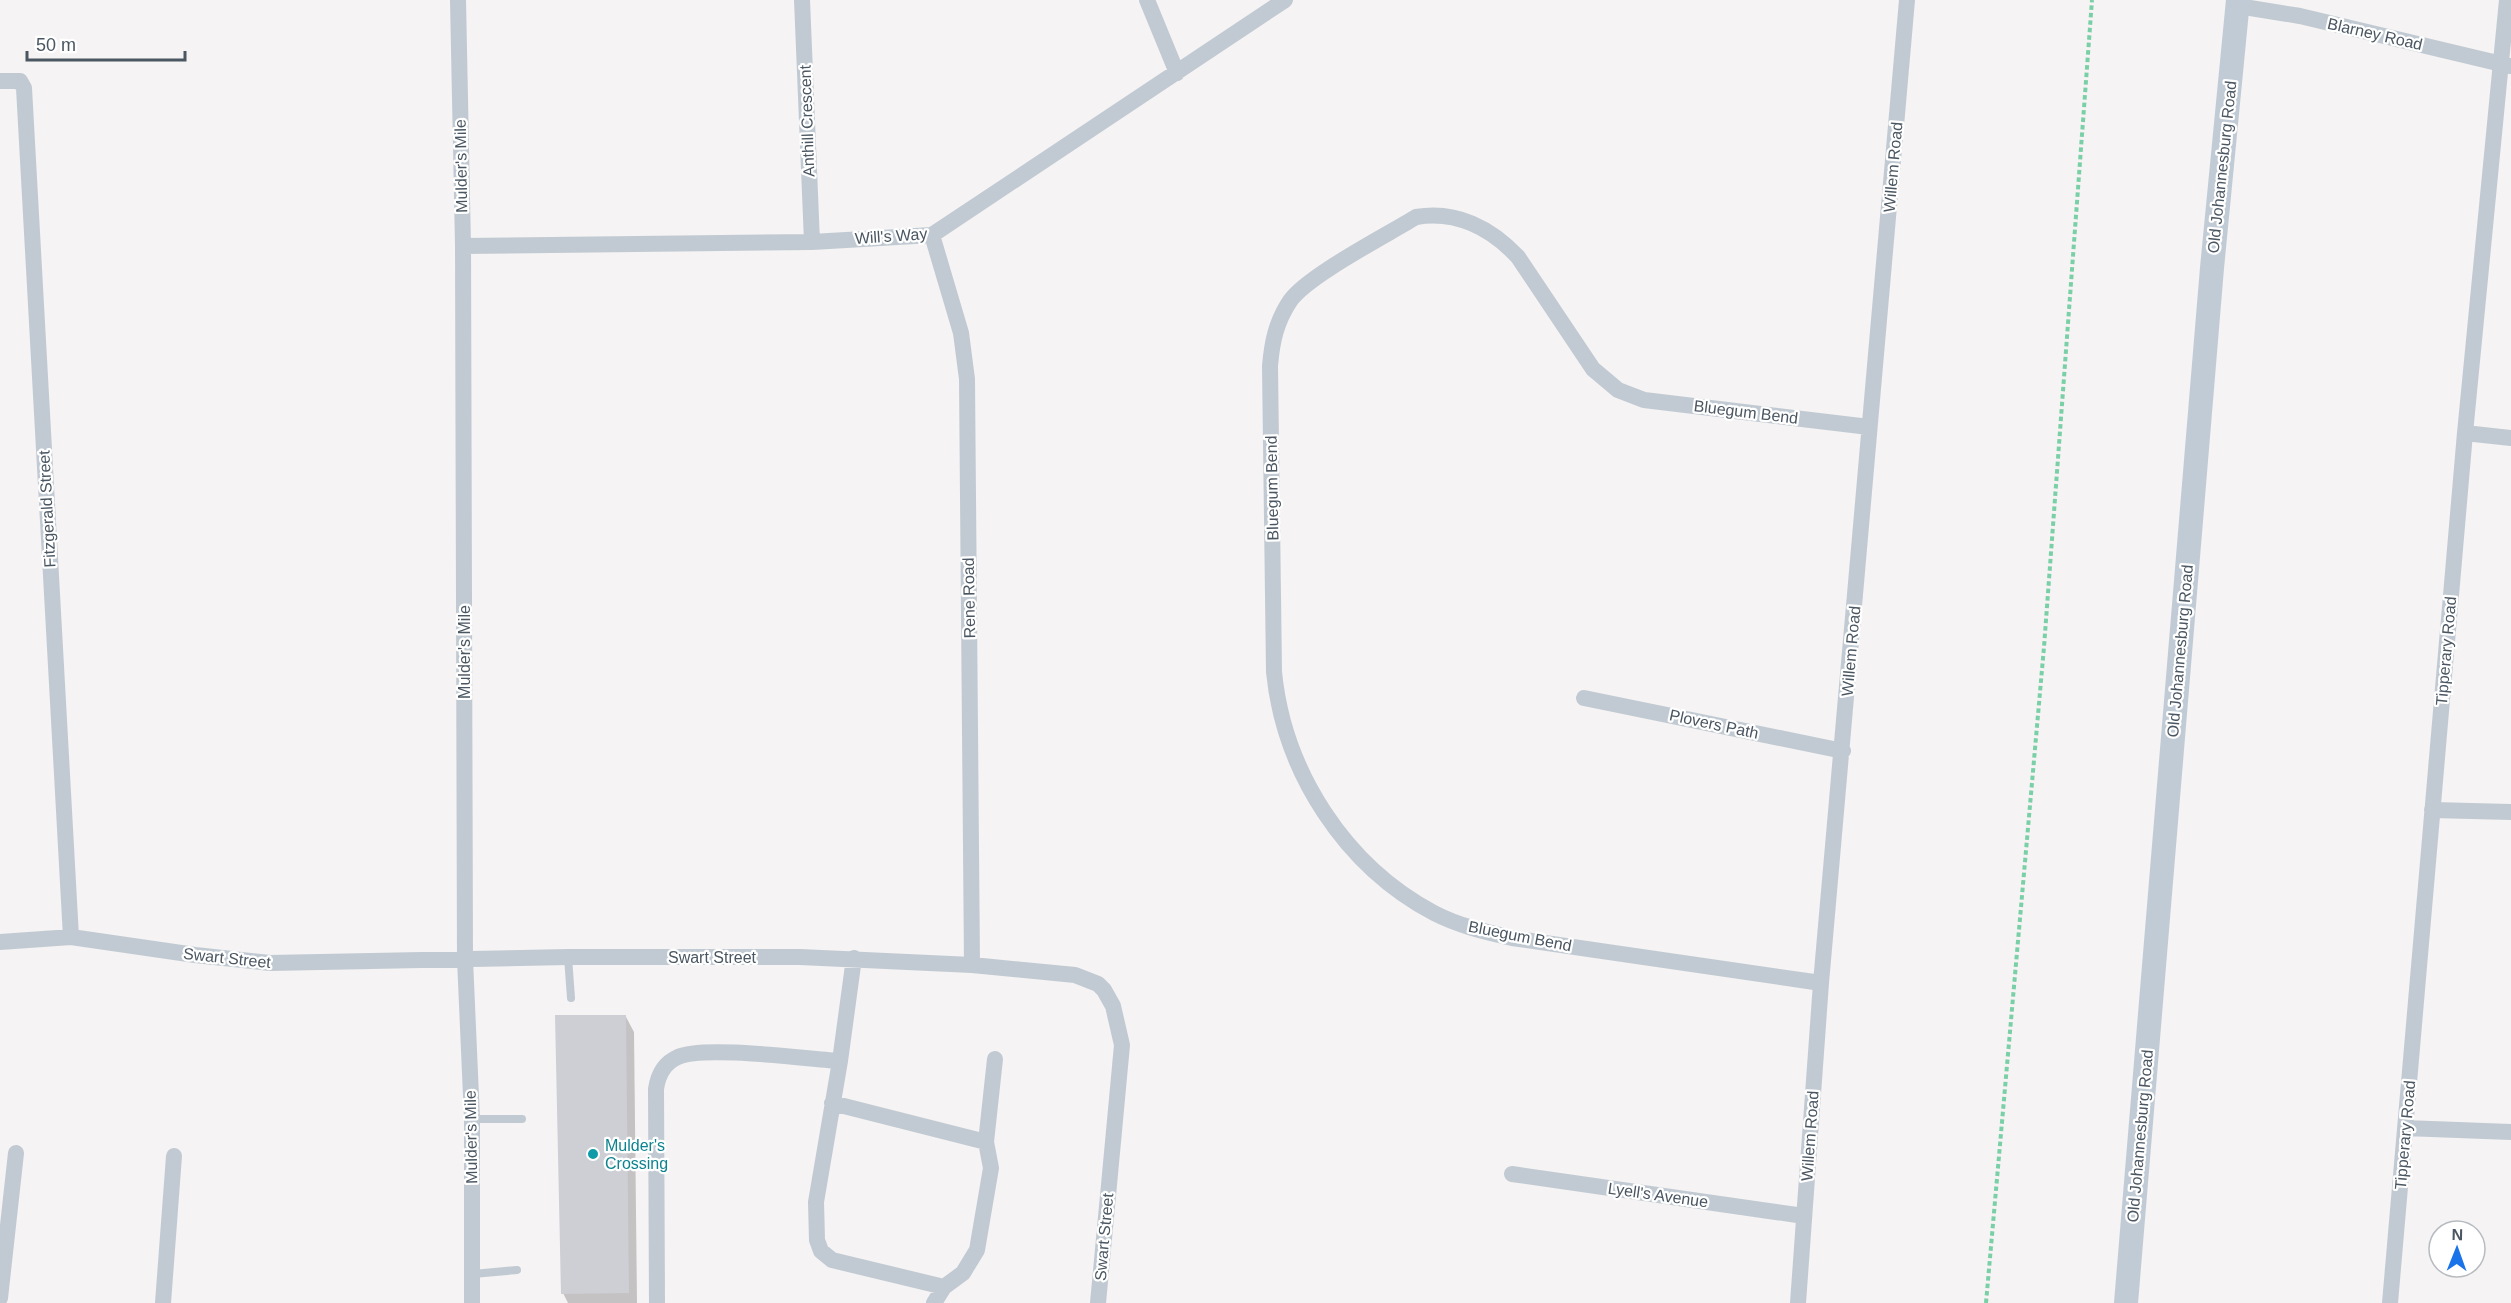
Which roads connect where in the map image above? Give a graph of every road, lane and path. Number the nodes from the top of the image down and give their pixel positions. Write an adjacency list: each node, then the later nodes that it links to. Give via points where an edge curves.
1 (458, 0): 14 (street, Mulder's Mile)
2 (802, 0): 13 (street, Anthill Crescent)
3 (1147, 0): 10 (street)
4 (1285, 0): 10 (street, Will's Way)
5 (1907, 0): 15 (street, Willem Road)
6 (2092, 0): 52 (path, via 2044,647)
7 (2507, 0): 9 (street, Tipperary Road)
8 (2238, 3): 9 (street, Blarney Road); 53 (main road, Old Johannesburg Road, via 2212,268)
9 (2506, 65): 16 (street, Tipperary Road)
10 (1177, 74): 12 (street, Will's Way)
11 (0, 81): 22 (street, Fitzgerald Street, via 21,81 24,88)
12 (932, 235): 13 (street, Will's Way); 27 (street, Rene Road, via 961,333 967,379)
13 (812, 242): 14 (street, Will's Way)
14 (463, 246): 26 (street, Mulder's Mile)
15 (1869, 427): 19 (street, Willem Road); 28 (street, Bluegum Bend, via 1644,400 1618,390 1593,369 1518,257 1488,230 1456,217 1416,217 1313,280 1292,298 1273,338 1277,701 1300,768 1328,818 1353,851 1374,873 1434,913 1474,930)
16 (2465, 433): 17 (street); 20 (street, Tipperary Road)
17 (2511, 438)
18 (1584, 698): 19 (street, Plovers Path)
19 (1843, 751): 28 (street, Willem Road)
20 (2432, 810): 21 (street); 35 (street, Tipperary Road)
21 (2511, 812)
22 (71, 938): 23 (street, Swart Street); 26 (street, Swart Street, via 270,963)
23 (0, 942)
24 (568, 957): 25 (street, Swart Street); 26 (street, Swart Street); 29 (lane)
25 (854, 958): 27 (street, Swart Street); 31 (street)
26 (465, 959): 33 (street, Mulder's Mile)
27 (972, 965): 50 (street, Swart Street, via 1076,975 1098,984 1113,1006 1122,1045)
28 (1821, 983): 41 (street, Willem Road)
29 (571, 998)
30 (995, 1059): 37 (street)
31 (840, 1061): 32 (street); 48 (street, via 705,1052 679,1056 663,1068 656,1089)
32 (832, 1103): 37 (street); 44 (street, via 816,1202 815,1224 821,1251 832,1260)
33 (472, 1119): 34 (lane); 43 (street, Mulder's Mile)
34 (522, 1119)
35 (2405, 1128): 36 (street); 54 (street, Tipperary Road)
36 (2511, 1132)
37 (986, 1142): 44 (street, via 991,1168 977,1250 963,1273)
38 (16, 1153): 45 (street)
39 (174, 1156): 46 (street)
40 (1512, 1174): 41 (street, Lyell's Avenue)
41 (1804, 1216): 51 (street, Willem Road)
42 (518, 1270): 43 (lane)
43 (473, 1274): 47 (street, Mulder's Mile)
44 (944, 1287): 49 (street)
45 (0, 1298)
46 (163, 1303)
47 (472, 1303)
48 (657, 1303)
49 (934, 1303)
50 (1098, 1303)
51 (1798, 1303)
52 (1986, 1303)
53 (2127, 1303)
54 (2390, 1303)

